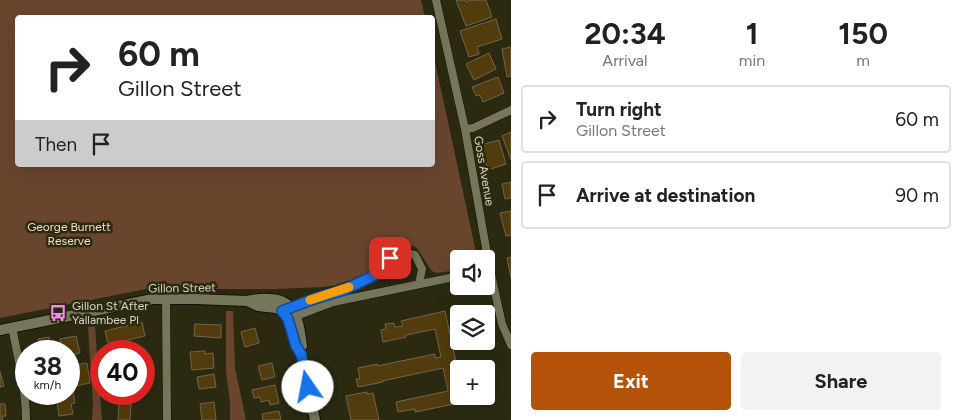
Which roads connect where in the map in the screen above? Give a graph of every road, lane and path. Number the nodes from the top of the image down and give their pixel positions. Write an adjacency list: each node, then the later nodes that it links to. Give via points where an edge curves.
1 (436, 0): 3 (street, Goss Avenue)
2 (511, 110): 3 (street)
3 (465, 129): 10 (street, Goss Avenue, via 489,265 502,324)
4 (450, 278): 5 (street)
5 (419, 284): 7 (street); 7 (street, Gillon Street, via 422,269 415,255 400,252 375,275)
6 (166, 298): 7 (street, Gillon Street, via 248,302); 8 (street, Gillon Street); 13 (street)
7 (290, 314): 14 (street, via 302,345)
8 (12, 327): 9 (street, Gillon Street); 12 (street)
9 (0, 330)
10 (509, 334): 11 (street, Goss Avenue)
11 (511, 346)
12 (26, 420)
13 (167, 420)
14 (314, 420)

